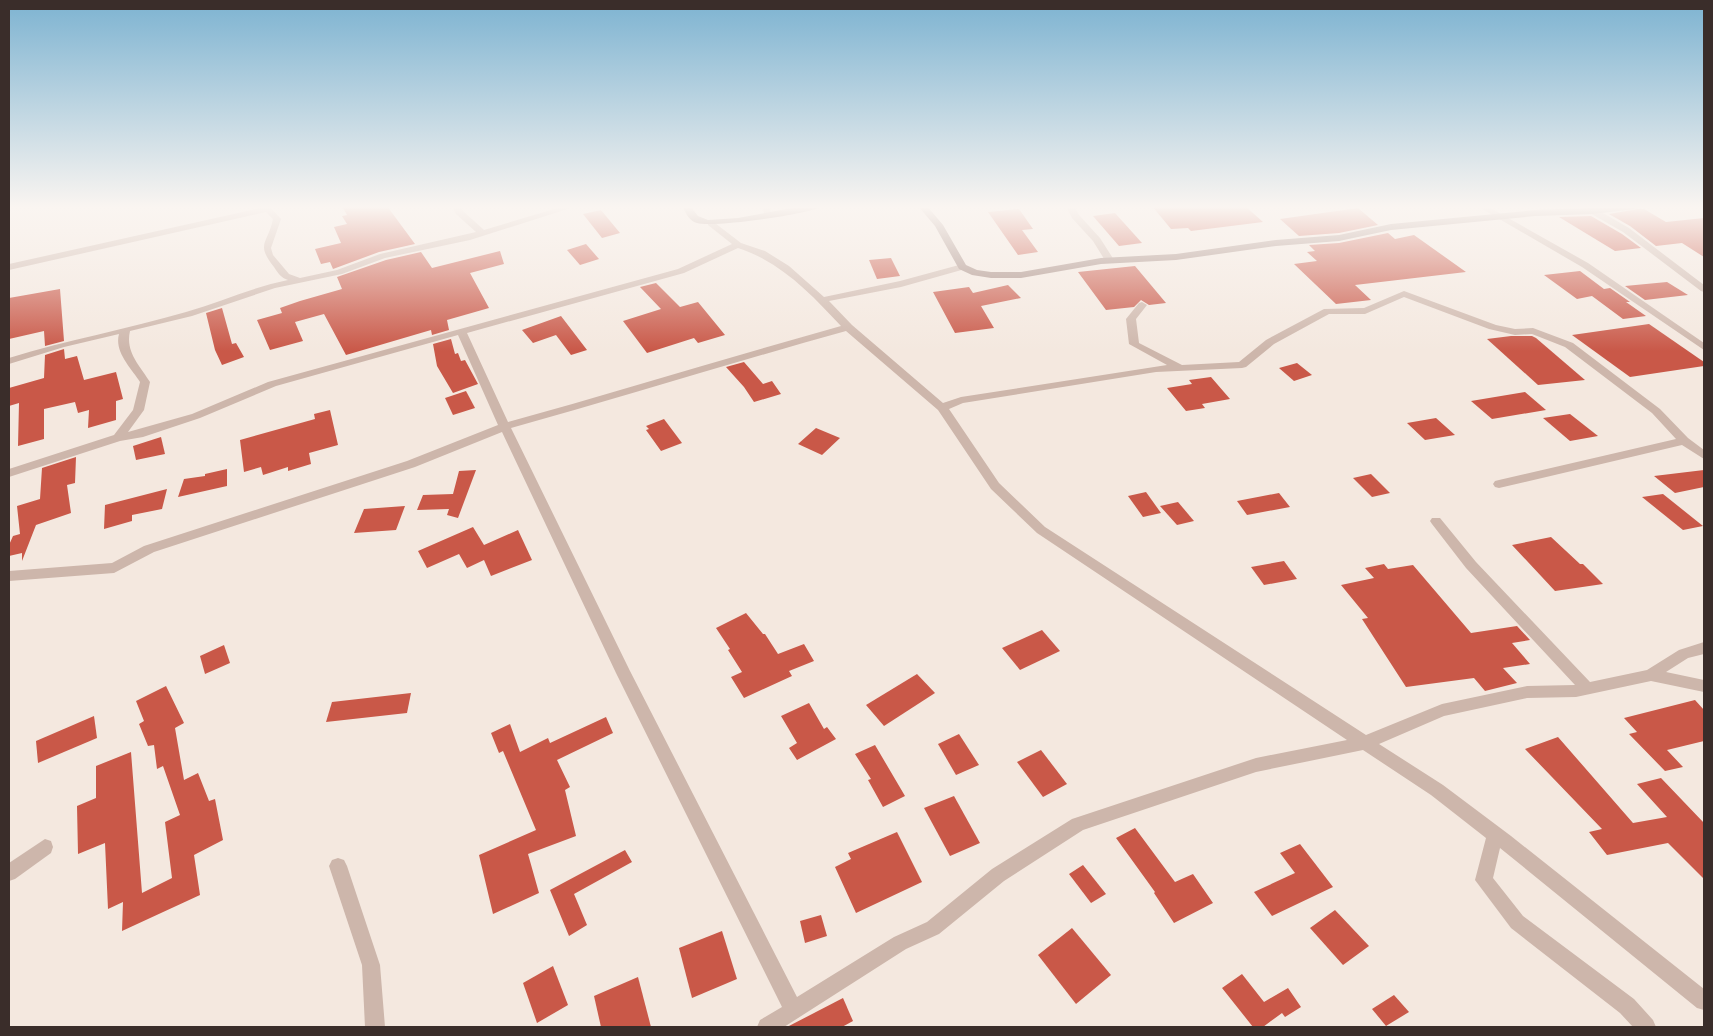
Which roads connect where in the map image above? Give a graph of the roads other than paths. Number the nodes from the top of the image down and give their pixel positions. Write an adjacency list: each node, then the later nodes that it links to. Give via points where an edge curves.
1 (67, 254): 13 (street)
2 (269, 254): 14 (street, via 286,276)
3 (390, 254): 14 (street, via 322,277)
4 (718, 254): 20 (street, via 681,271)
5 (764, 254): 16 (street, via 786,268)
6 (955, 254): 12 (street)
7 (1106, 254): 11 (street)
8 (1195, 254): 11 (street)
9 (1566, 254): 21 (street)
10 (1658, 254): 15 (street)
11 (1109, 260): 12 (street, via 1021,275 975,273)
12 (962, 267): 16 (street, via 901,284)
13 (9, 268)
14 (298, 280): 19 (street)
15 (1704, 289)
16 (822, 300): 18 (street)
17 (1142, 305): 23 (street, via 1131,319 1134,344)
18 (848, 327): 24 (street); 25 (street)
19 (125, 330): 22 (street, via 61,345); 26 (street, via 122,345 145,382 138,410)
20 (461, 331): 25 (street); 26 (street, via 272,384 196,416)
21 (1704, 347)
22 (9, 362)
23 (1180, 368): 24 (street, via 961,400); 27 (street, via 1242,365 1270,342 1327,311 1365,311 1404,294 1493,327 1515,332 1532,331 1569,345 1656,411)
24 (942, 408): 37 (street, via 995,486 1042,530)
25 (505, 426): 32 (street, via 411,464 149,549 114,568); 43 (street, via 630,686)
26 (118, 438): 29 (street)
27 (1684, 441): 28 (street); 30 (street)
28 (1704, 455)
29 (9, 473)
30 (1499, 484)
31 (1436, 521): 36 (street, via 1494,590)
32 (9, 576)
33 (1704, 648): 34 (street, via 1684,654)
34 (1651, 675): 35 (street); 36 (street)
35 (1704, 686)
36 (1588, 688): 37 (street, via 1527,692 1442,710)
37 (1364, 743): 38 (street, via 1437,790); 43 (street, via 1256,765 1078,824 998,875 933,928 900,943)
38 (1495, 835): 42 (street); 46 (street, via 1484,880 1517,922 1627,1006)
39 (45, 847): 41 (street)
40 (338, 866): 44 (street, via 371,965)
41 (9, 873)
42 (1704, 1001)
43 (794, 1011): 45 (street)
44 (375, 1027)
45 (767, 1027)
46 (1646, 1027)

